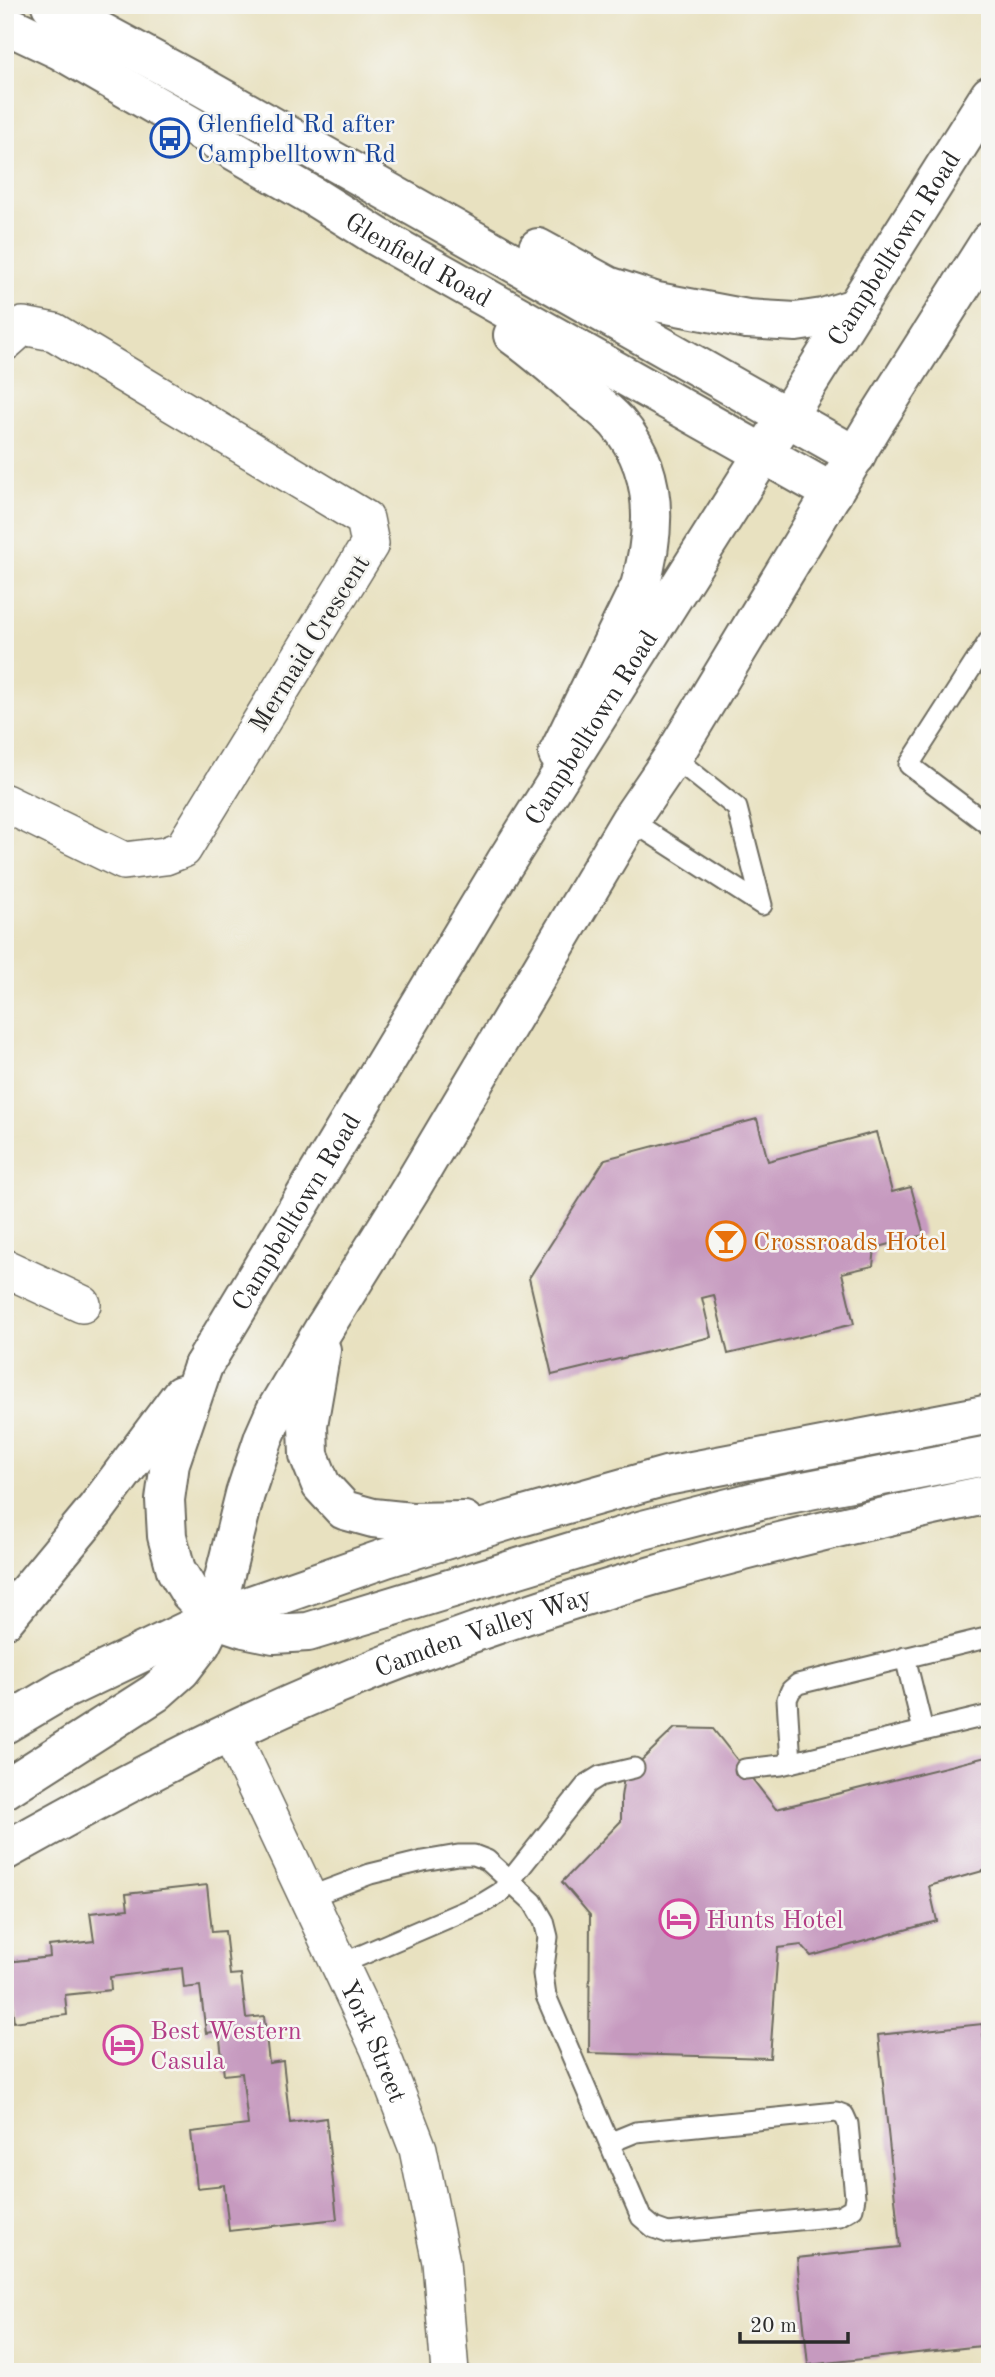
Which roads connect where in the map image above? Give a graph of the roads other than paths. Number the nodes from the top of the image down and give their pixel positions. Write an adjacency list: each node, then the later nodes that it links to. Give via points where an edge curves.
1 (51, 5): 3 (main road, Glenfield Road)
2 (5, 24): 5 (main road, Glenfield Road, via 72,57)
3 (190, 80): 7 (main road, via 324,129 608,286 657,302 747,319 796,322); 9 (main road, Glenfield Road)
4 (990, 95): 7 (main road, Campbelltown Road)
5 (379, 237): 10 (main road, Glenfield Road); 18 (main road, via 538,354 616,421 643,463 651,494 647,563 640,586)
6 (990, 241): 11 (main road)
7 (855, 308): 9 (main road, Campbelltown Road)
8 (5, 342): 15 (street, Mermaid Crescent, via 23,326 54,332 365,519 370,544 183,849 124,861)
9 (785, 417): 10 (main road, Campbelltown Road); 11 (main road, Glenfield Road)
10 (764, 452): 12 (main road, Glenfield Road); 18 (main road, Campbelltown Road)
11 (856, 456): 12 (main road)
12 (833, 493): 14 (main road)
13 (990, 639): 17 (lane, via 909,765)
14 (673, 757): 16 (main road); 16 (lane, via 737,808 762,905)
15 (5, 803)
16 (630, 820): 21 (main road)
17 (990, 826)
18 (505, 863): 22 (main road, Campbelltown Road)
19 (5, 1268): 20 (street)
20 (82, 1304)
21 (325, 1327): 26 (main road, via 308,1425 309,1455 321,1485 344,1510 411,1522); 27 (main road, via 264,1437)
22 (203, 1366): 27 (main road, via 170,1464 165,1500 167,1536 176,1570 190,1593); 28 (main road, via 96,1509)
23 (990, 1414): 26 (main road, via 666,1476)
24 (990, 1455): 27 (main road, via 768,1498 643,1530 308,1632 274,1634)
25 (990, 1494): 34 (main road, Camden Valley Way, via 708,1560 563,1604 438,1645)
26 (510, 1520): 27 (main road)
27 (215, 1618): 32 (main road, via 61,1691); 38 (main road, via 181,1670 155,1693)
28 (5, 1619)
29 (990, 1637): 30 (lane)
30 (905, 1657): 33 (lane); 35 (lane, via 799,1684 791,1690 787,1699)
31 (990, 1715): 33 (lane)
32 (5, 1724)
33 (923, 1730): 35 (lane)
34 (230, 1732): 39 (main road, Camden Valley Way); 41 (street, York Street)
35 (791, 1763): 37 (lane)
36 (634, 1768): 40 (lane, via 587,1784)
37 (745, 1769)
38 (5, 1789)
39 (5, 1852)
40 (511, 1881): 41 (lane, via 487,1860 458,1855 370,1874); 42 (lane, via 483,1903); 43 (lane, via 533,1902 544,1921 548,1937 543,1974 546,1996)
41 (309, 1898): 42 (street, York Street)
42 (341, 1965): 44 (street, York Street, via 418,2149 441,2262)
43 (609, 2143): 43 (lane, via 636,2132 836,2112 848,2123 853,2208 839,2216 668,2233 641,2217)
44 (450, 2372)

